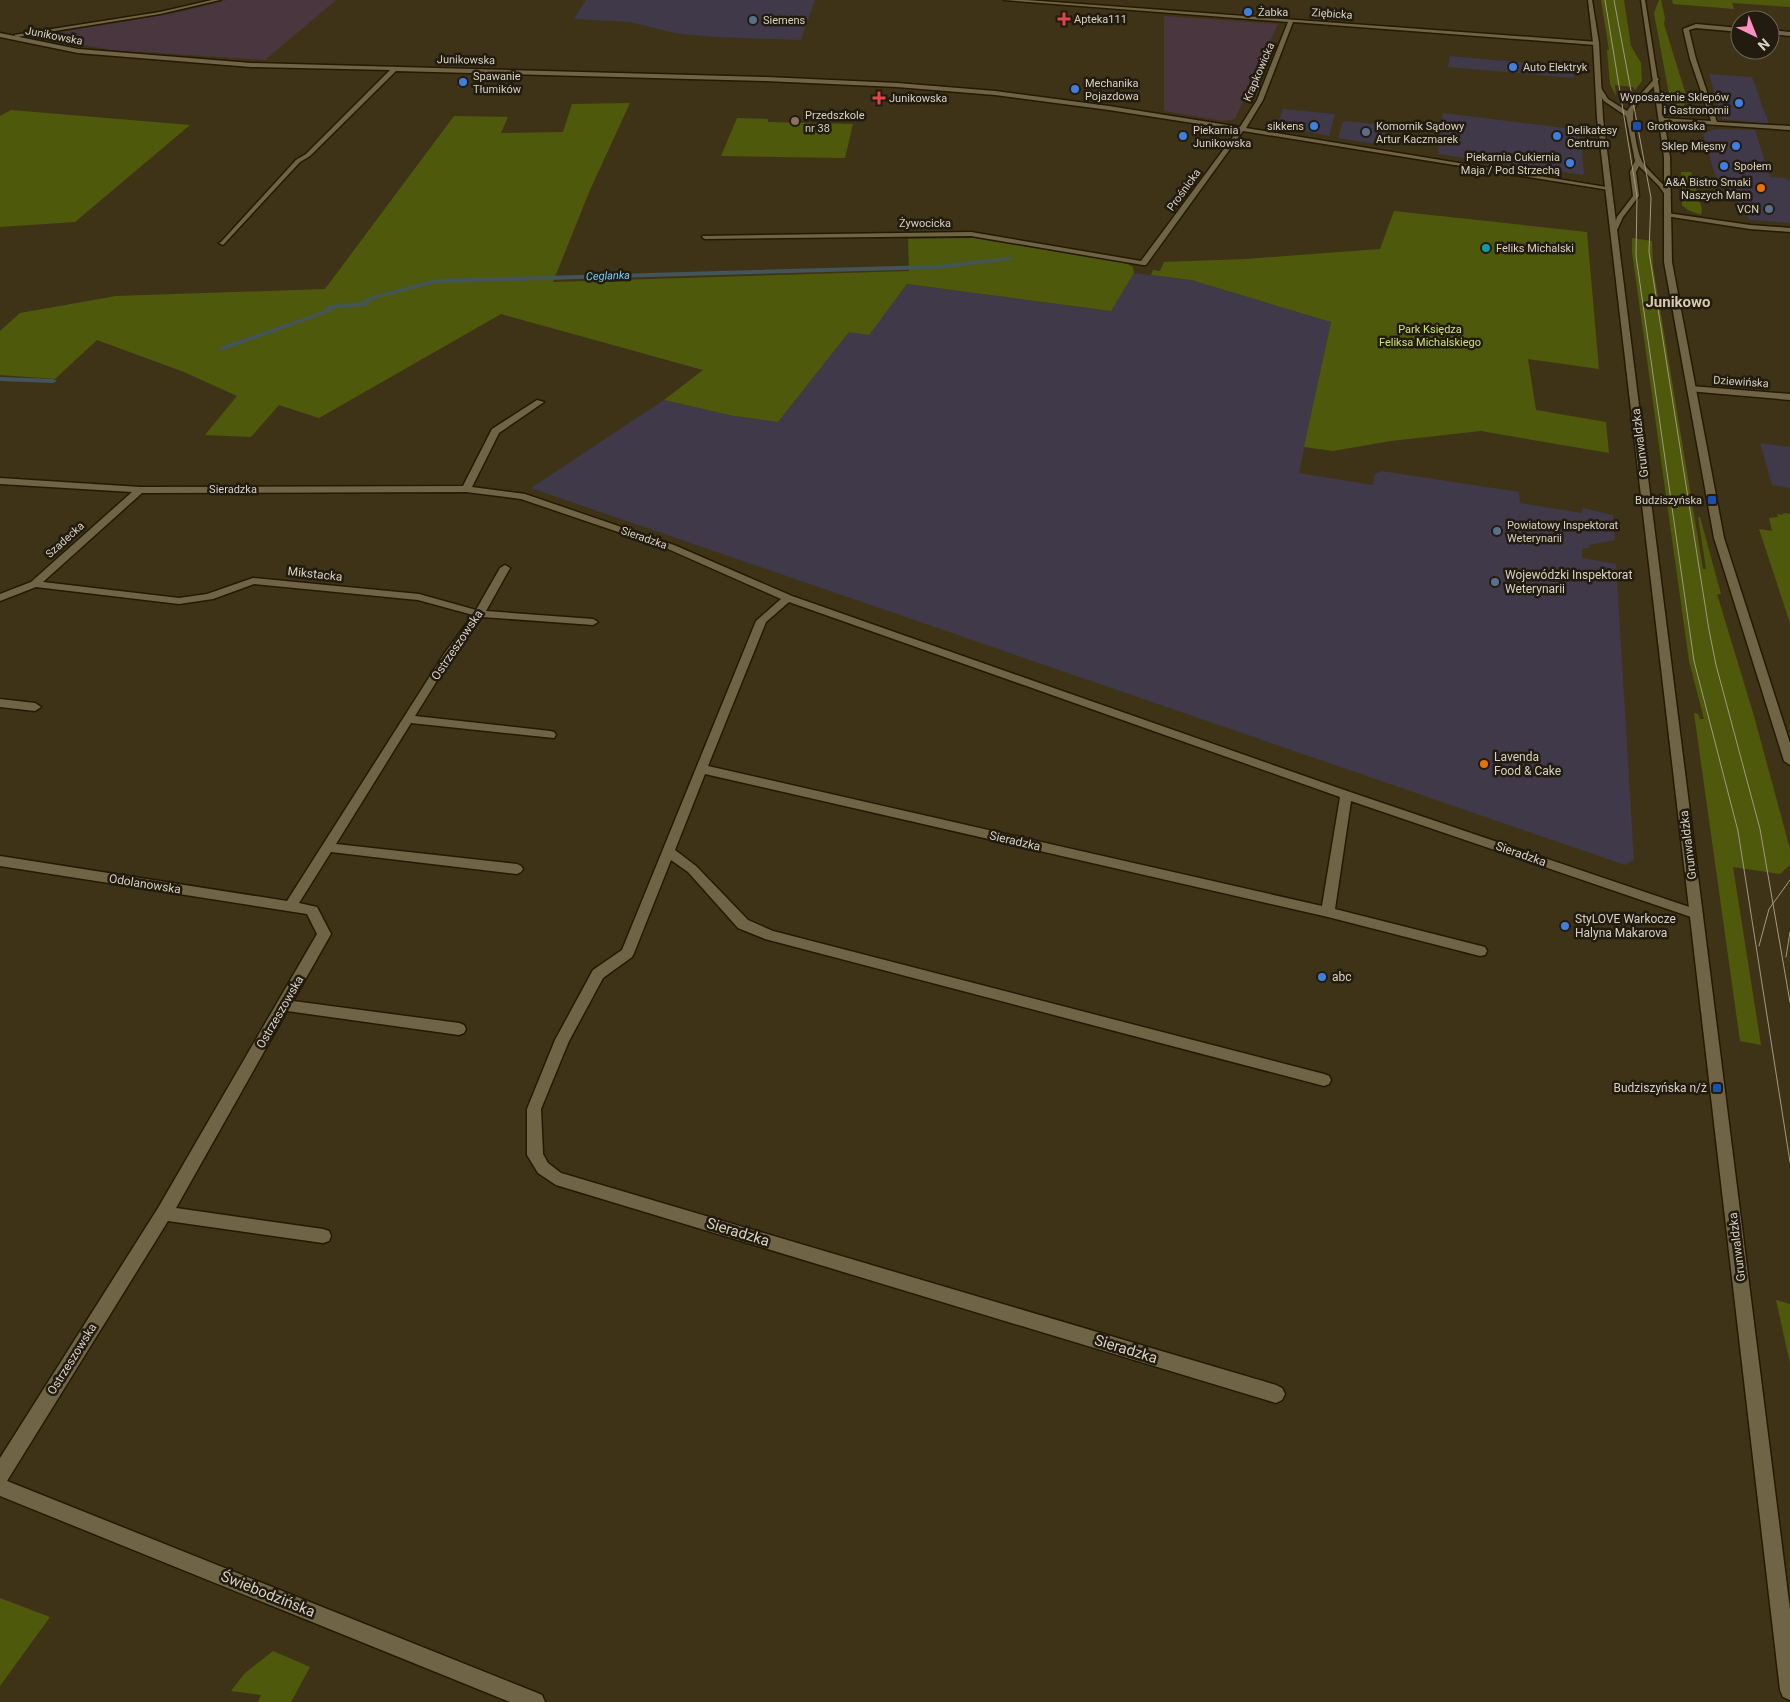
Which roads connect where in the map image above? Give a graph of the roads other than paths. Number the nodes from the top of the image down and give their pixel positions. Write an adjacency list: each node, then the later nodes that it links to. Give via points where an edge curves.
1 (218, 0): 8 (street, via 160,13)
2 (1006, 0): 5 (street, Ziębicka)
3 (1590, 0): 9 (street, Grunwaldzka)
4 (1643, 0): 11 (street)
5 (1291, 22): 9 (street, Ziębicka); 17 (street, Krapkowicka, via 1260,100)
6 (1730, 29): 15 (street, via 1696,26 1686,29)
7 (0, 36): 8 (street)
8 (9, 37): 10 (street, Junikowska, via 100,54 257,66)
9 (1596, 43): 12 (street, Grunwaldzka)
10 (395, 69): 17 (street, Junikowska, via 898,85 1034,97); 25 (street, via 308,155 298,161)
11 (1656, 79): 13 (street, via 1631,107); 14 (street)
12 (1599, 89): 13 (street, via 1606,100); 19 (street, Grunwaldzka)
13 (1629, 115): 18 (street)
14 (1662, 120): 15 (street); 20 (street)
15 (1716, 124): 16 (street)
16 (1790, 128)
17 (1242, 129): 19 (street, Junikowska); 26 (street, Prośnicka)
18 (1638, 161): 20 (street); 22 (street, via 1633,172 1636,196)
19 (1609, 188): 22 (street, Grunwaldzka)
20 (1668, 195): 21 (street)
21 (1667, 215): 23 (street); 27 (street, via 1668,262)
22 (1614, 229): 52 (street, Grunwaldzka)
23 (1790, 230)
24 (705, 237): 26 (street, Żywocicka, via 971,234)
25 (223, 243)
26 (1143, 263)
27 (1691, 389): 28 (street, Dziewińska); 43 (street, via 1719,538)
28 (1790, 397)
29 (540, 402): 31 (street, via 495,431)
30 (0, 481): 32 (street, Sieradzka)
31 (466, 489): 32 (street, Sieradzka); 36 (street, Sieradzka, via 522,496 672,547)
32 (140, 490): 34 (street, Szadecka)
33 (505, 568): 37 (street, Ostrzeszowska)
34 (35, 584): 35 (street, Szadecka); 37 (street, Mikstacka, via 179,601 209,597 253,581 419,597)
35 (1, 596)
36 (788, 598): 44 (street, Sieradzka, via 761,620); 45 (street, Sieradzka)
37 (479, 614): 38 (street, Mikstacka); 41 (street, Ostrzeszowska)
38 (593, 622)
39 (0, 703): 40 (street)
40 (35, 707)
41 (408, 718): 42 (street); 46 (street, Ostrzeszowska)
42 (550, 735)
43 (1790, 761)
44 (702, 769): 47 (street, Sieradzka); 51 (street, Sieradzka)
45 (1346, 795): 51 (street); 52 (street, Sieradzka)
46 (327, 847): 49 (street); 50 (street, Ostrzeszowska)
47 (668, 852): 56 (street, via 692,869 743,924 770,935); 59 (street, Sieradzka, via 627,953 598,974 562,1040 534,1109 535,1155 543,1168 556,1178)
48 (0, 861): 50 (street, Odolanowska)
49 (517, 869)
50 (290, 906): 54 (street, Ostrzeszowska, via 312,910 324,934)
51 (1328, 912): 53 (street, Sieradzka)
52 (1696, 914): 62 (street, Grunwaldzka)
53 (1480, 951)
54 (283, 1005): 55 (street); 57 (street, Ostrzeszowska)
55 (459, 1029)
56 (1324, 1080)
57 (164, 1213): 58 (street); 60 (street, Ostrzeszowska)
58 (323, 1236)
59 (1276, 1394)
60 (0, 1474)
61 (0, 1487): 63 (street, Świebodzińska)
62 (1790, 1690)
63 (535, 1702)

